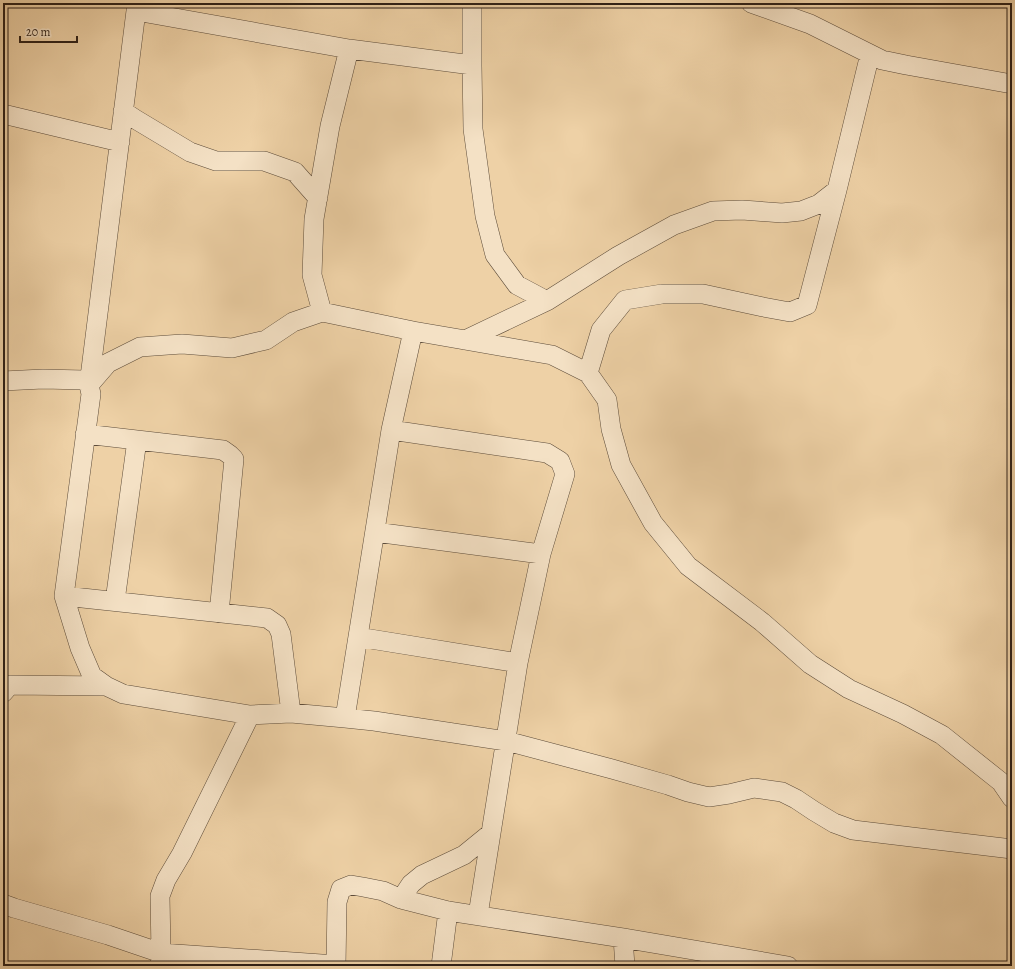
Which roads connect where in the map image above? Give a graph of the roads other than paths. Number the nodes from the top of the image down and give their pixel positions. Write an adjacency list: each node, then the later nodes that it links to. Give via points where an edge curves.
1 (472, 3): 6 (street)
2 (751, 3): 5 (street, via 810,24)
3 (136, 7): 4 (street); 8 (street)
4 (348, 49): 6 (street); 12 (street, via 330,126)
5 (870, 54): 7 (street, via 882,60); 11 (street)
6 (472, 65): 13 (street, via 473,129 485,216 495,255 517,285)
7 (1012, 84)
8 (124, 111): 10 (street); 12 (street, via 190,152 216,161 264,161 295,172)
9 (3, 114): 10 (street)
10 (120, 142): 19 (street)
11 (837, 190): 13 (street, via 819,204 801,211 713,211 674,225 618,256); 17 (street, via 807,305 790,312 703,294 662,294 625,300 601,330)
12 (318, 198): 14 (street, via 314,219 312,275)
13 (546, 302): 16 (street)
14 (322, 312): 15 (street); 19 (street, via 293,322 266,340 232,348 182,344 140,347 108,363)
15 (413, 331): 16 (street); 20 (street)
16 (465, 340): 17 (street, via 552,355)
17 (588, 373): 36 (street, via 607,400 620,465 654,523 688,566 762,622 810,664 849,689 942,735 1001,782)
18 (3, 380): 19 (street, via 84,380)
19 (89, 385): 21 (street, via 91,394)
20 (391, 430): 23 (street); 24 (street, via 547,453 560,460 566,474)
21 (85, 434): 22 (street); 25 (street)
22 (137, 440): 26 (street); 27 (street, via 222,450 234,459)
23 (375, 532): 24 (street); 28 (street)
24 (541, 554): 29 (street)
25 (64, 596): 26 (street); 30 (street, via 80,648 92,676)
26 (115, 601): 27 (street)
27 (219, 613): 32 (street, via 267,618 277,625 281,634)
28 (358, 637): 29 (street); 34 (street)
29 (518, 662): 35 (street)
30 (106, 686): 31 (street, via 10,685); 33 (street, via 123,694)
31 (3, 692)
32 (292, 713): 33 (street); 34 (street)
33 (250, 715): 44 (street, via 160,896)
34 (345, 718): 35 (street)
35 (506, 741): 37 (street); 38 (street, via 709,797 754,788 782,792 834,823 854,830)
36 (1012, 798)
37 (491, 833): 39 (street, via 464,855 422,875 411,884); 42 (street)
38 (1012, 849)
39 (401, 899): 41 (street); 45 (street, via 363,887 351,885 342,889 337,902)
40 (3, 904): 44 (street, via 108,935)
41 (448, 911): 42 (street); 46 (street)
42 (478, 915): 43 (street)
43 (623, 938): 47 (street); 48 (street)
44 (161, 960): 45 (street)
45 (336, 966)
46 (441, 966)
47 (625, 966)
48 (788, 966)

